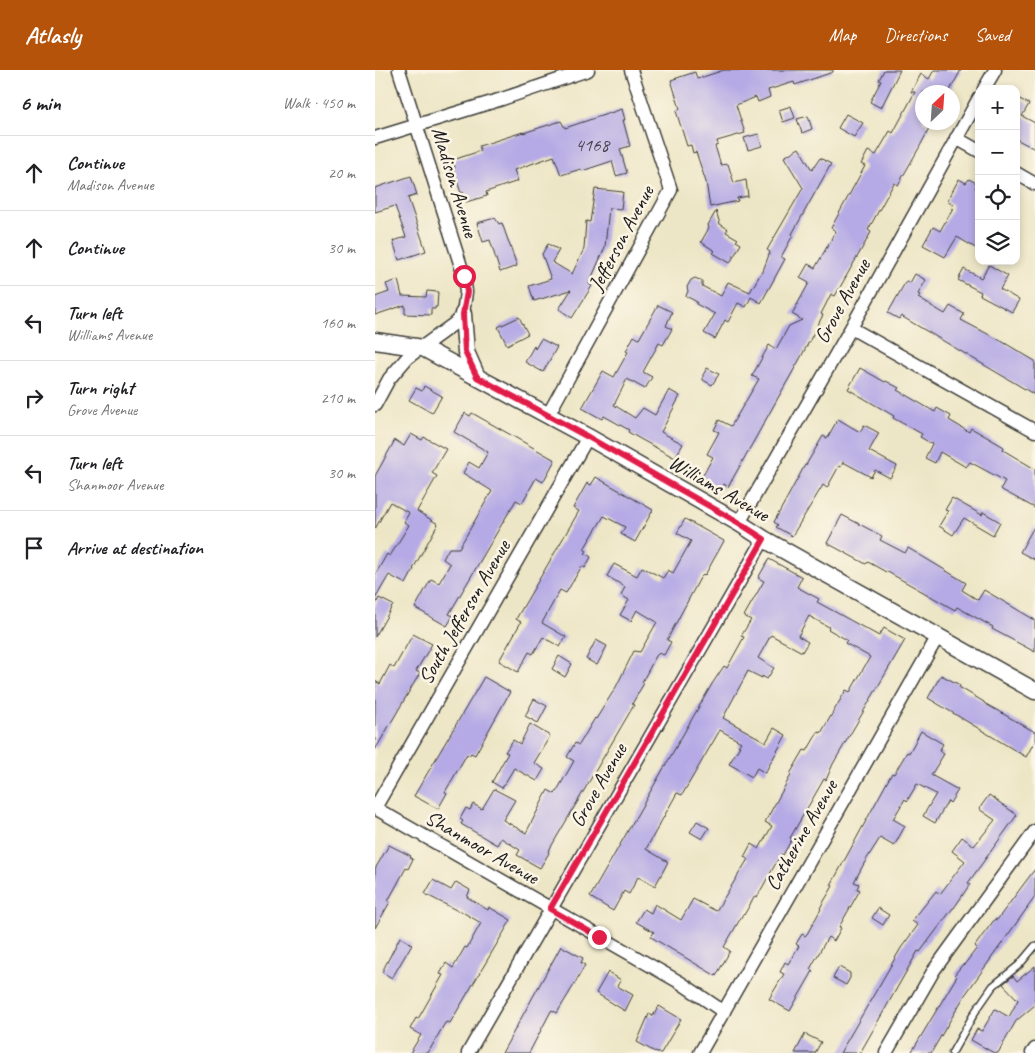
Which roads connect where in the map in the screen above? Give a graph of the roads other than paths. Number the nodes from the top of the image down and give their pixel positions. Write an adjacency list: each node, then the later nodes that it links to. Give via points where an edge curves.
1 (399, 70): 7 (street, Madison Avenue)
2 (588, 70): 7 (street)
3 (631, 70): 19 (street, Jefferson Avenue, via 671,190)
4 (995, 70): 5 (street)
5 (986, 85)
6 (975, 105): 9 (street, Grove Avenue)
7 (417, 124): 8 (street); 13 (street, Madison Avenue, via 464,276 467,292)
8 (375, 138)
9 (956, 138): 10 (street); 14 (street, Grove Avenue)
10 (975, 149)
11 (1019, 175): 12 (street)
12 (1035, 184)
13 (463, 314): 16 (street); 17 (street, via 465,352)
14 (851, 328): 20 (street); 22 (street, Grove Avenue)
15 (375, 341): 16 (street, Williams Avenue)
16 (423, 348): 17 (street, Williams Avenue); 18 (street, via 389,379)
17 (477, 377): 19 (street, Williams Avenue)
18 (375, 405)
19 (548, 415): 21 (street, Williams Avenue)
20 (1035, 431)
21 (588, 437): 22 (street, Williams Avenue); 26 (street, South Jefferson Avenue)
22 (739, 523): 23 (street, Williams Avenue)
23 (764, 539): 24 (street, Williams Avenue); 28 (street, Grove Avenue)
24 (938, 636): 25 (street, Williams Avenue); 30 (street, Catherine Avenue)
25 (1035, 690)
26 (375, 808): 28 (street, Shanmoor Avenue)
27 (1035, 831): 34 (street, via 934,970)
28 (550, 909): 30 (street, Shanmoor Avenue, via 681,983); 32 (street, Grove Avenue)
29 (1035, 946): 35 (lane, via 1019,965 993,986)
30 (723, 1012): 33 (street, Catherine Avenue)
31 (1035, 1048): 36 (street)
32 (468, 1053)
33 (700, 1053)
34 (886, 1053)
35 (952, 1053)
36 (1032, 1053)

